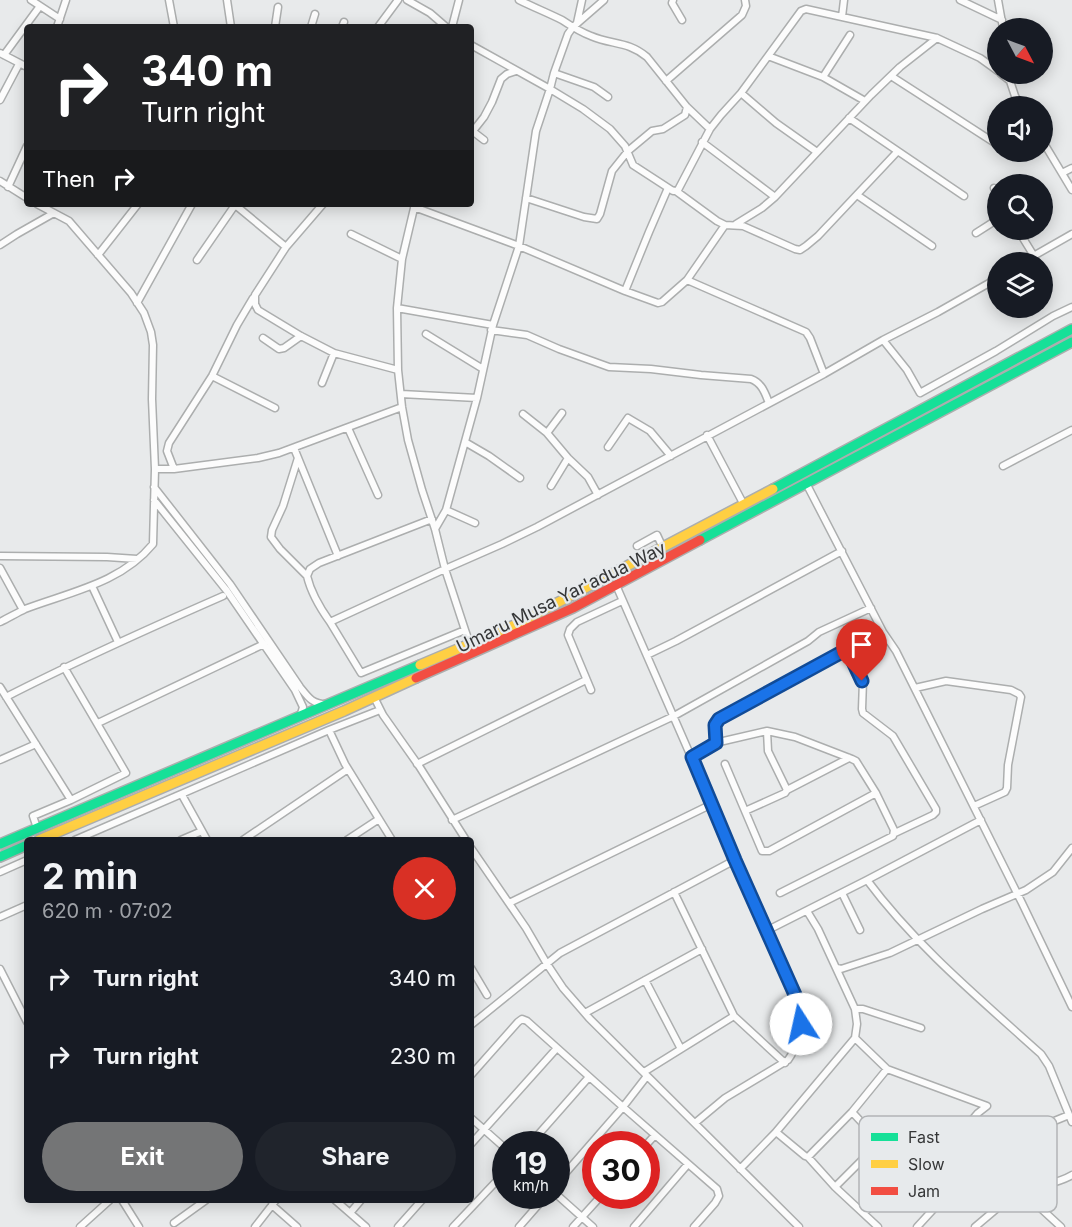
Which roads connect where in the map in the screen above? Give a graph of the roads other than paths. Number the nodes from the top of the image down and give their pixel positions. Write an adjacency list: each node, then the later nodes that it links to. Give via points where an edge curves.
1 (31, 0): 17 (street)
2 (66, 0): 24 (street)
3 (169, 0): 28 (street)
4 (227, 0): 29 (street)
5 (398, 0): 32 (street)
6 (407, 0): 33 (street)
7 (459, 0): 34 (street)
8 (519, 0): 35 (street)
9 (582, 0): 35 (street)
10 (673, 0): 25 (street)
11 (745, 0): 49 (street, via 741,15)
12 (806, 0): 19 (street)
13 (844, 0): 21 (street)
14 (960, 0): 22 (street)
15 (998, 0): 23 (street)
16 (600, 1): 35 (street)
17 (40, 6): 24 (street); 26 (street)
18 (278, 7): 30 (street)
19 (806, 9): 21 (street); 41 (street)
20 (315, 14): 31 (street)
21 (842, 17): 38 (street)
22 (998, 18)
23 (1002, 18)
24 (60, 19): 27 (street)
25 (682, 20)
26 (26, 24)
27 (58, 24)
28 (173, 24)
29 (231, 24)
30 (275, 24)
31 (312, 24)
32 (380, 24)
33 (443, 24)
34 (449, 24)
35 (575, 25): 46 (street); 49 (street, via 588,35 641,52)
36 (24, 26): 40 (street)
37 (850, 35): 48 (street)
38 (937, 38): 42 (street); 47 (street)
39 (474, 47): 45 (street)
40 (2, 54): 43 (street)
41 (768, 56): 48 (street); 51 (street)
42 (987, 63)
43 (19, 64): 44 (street); 53 (street)
44 (24, 66)
45 (517, 71): 50 (street); 57 (street, via 501,79 484,117)
46 (554, 73): 50 (street); 52 (street, via 594,87)
47 (891, 76): 54 (street); 60 (street)
48 (823, 77): 54 (street)
49 (666, 81): 55 (street)
50 (550, 89): 63 (street, via 610,129); 79 (street, via 536,131)
51 (741, 93): 58 (street); 65 (street)
52 (608, 97)
53 (0, 100)
54 (865, 101): 56 (street)
55 (687, 107): 58 (street); 63 (street, via 685,115 652,131)
56 (849, 118): 65 (street); 66 (street)
57 (474, 128)
58 (710, 129): 62 (street)
59 (474, 132): 61 (street)
60 (987, 138)
61 (484, 140)
62 (702, 142): 74 (street); 78 (street)
63 (628, 151): 72 (street, via 633,165); 79 (street, via 612,171 597,219)
64 (24, 152): 71 (street)
65 (817, 152): 78 (street)
66 (897, 152): 75 (street); 77 (street)
67 (1053, 158): 69 (street)
68 (1072, 168): 69 (street)
69 (1062, 173): 73 (street)
70 (0, 181): 71 (street)
71 (8, 187): 76 (street)
72 (668, 188): 74 (street); 105 (street)
73 (1072, 190)
74 (676, 191): 90 (street)
75 (857, 195): 89 (street, via 800,250); 97 (street)
76 (24, 196)
77 (964, 196)
78 (775, 197): 89 (street)
79 (526, 198): 96 (street)
80 (43, 207): 88 (street)
81 (136, 207): 100 (street)
82 (190, 207): 107 (street)
83 (232, 207): 102 (street)
84 (238, 207): 98 (street)
85 (320, 207): 98 (street)
86 (414, 207): 101 (street)
87 (417, 207): 96 (street)
88 (54, 213): 95 (street); 100 (street, via 69,221)
89 (735, 224): 90 (street)
90 (725, 225): 103 (street)
91 (987, 226): 92 (street)
92 (976, 233)
93 (351, 234): 101 (street)
94 (1072, 234): 99 (street)
95 (0, 245)
96 (519, 246): 105 (street); 110 (street)
97 (932, 246)
98 (286, 247): 106 (street)
99 (1041, 252)
100 (98, 255): 107 (street)
101 (402, 259): 109 (street)
102 (197, 260)
103 (687, 280): 105 (street, via 658,303); 120 (street, via 806,332)
104 (987, 284): 115 (street)
105 (625, 291)
106 (255, 295): 113 (street, via 258,310); 121 (street)
107 (137, 303): 141 (street, via 153,345)
108 (1072, 307): 115 (street, via 920,393)
109 (398, 308): 110 (street); 119 (street)
110 (492, 327): 118 (street); 125 (street, via 527,335 609,367 751,379 760,384)
111 (1072, 329): 150 (main road, Umaru Musa Yar'adua Way)
112 (426, 334): 118 (street)
113 (301, 336): 114 (street, via 279,349); 117 (street)
114 (264, 338)
115 (883, 340): 120 (street)
116 (1072, 342): 144 (main road, Umaru Musa Yar'adua Way)
117 (334, 353): 119 (street); 122 (street)
118 (483, 369): 124 (street)
119 (398, 370): 123 (street)
120 (825, 374): 125 (street)
121 (212, 376): 127 (street); 142 (street, via 168,446)
122 (322, 383)
123 (401, 394): 124 (street); 126 (street)
124 (477, 398): 134 (street)
125 (769, 403): 133 (street)
126 (402, 407): 130 (street); 152 (street)
127 (275, 408)
128 (562, 413): 132 (street)
129 (523, 414): 132 (street)
130 (348, 428): 136 (street); 147 (street)
131 (1072, 430): 140 (street)
132 (547, 433): 139 (street)
133 (707, 435): 137 (street); 150 (street)
134 (465, 442): 143 (street); 151 (street)
135 (608, 447): 137 (street, via 628,418 650,431)
136 (294, 448): 138 (street); 142 (street, via 258,458)
137 (671, 456): 148 (street)
138 (298, 458): 159 (street); 163 (street, via 272,537)
139 (568, 458): 145 (street); 148 (street, via 588,477)
140 (1003, 466)
141 (154, 469): 142 (street); 146 (street)
142 (174, 469)
143 (520, 478)
144 (806, 483): 157 (street); 164 (main road, Umaru Musa Yar'adua Way)
145 (551, 486)
146 (154, 487): 149 (street); 186 (street, via 230,584 300,687 316,703)
147 (378, 495)
148 (598, 495): 162 (street)
149 (154, 500): 160 (street, via 153,544); 176 (street)
150 (744, 504): 156 (main road, Umaru Musa Yar'adua Way)
151 (446, 510): 153 (street); 154 (street)
152 (432, 519): 154 (street); 159 (street)
153 (475, 523)
154 (435, 529): 162 (street)
155 (637, 546): 156 (street, via 657,535)
156 (663, 548): 168 (main road, Umaru Musa Yar'adua Way)
157 (842, 550): 169 (street); 178 (street)
158 (0, 556): 160 (street)
159 (338, 556): 163 (street, via 319,563)
160 (138, 560): 165 (street)
161 (0, 568): 170 (street)
162 (445, 569): 173 (street); 174 (street)
163 (307, 576): 173 (street, via 318,606)
164 (616, 585): 167 (street); 171 (main road, Umaru Musa Yar'adua Way)
165 (92, 586): 170 (street); 175 (street)
166 (224, 596): 175 (street)
167 (622, 601): 178 (street); 180 (street, via 570,629 568,635)
168 (553, 605): 171 (main road); 177 (main road, Umaru Musa Yar'adua Way)
169 (871, 608): 182 (street); 188 (street, via 819,632)
170 (23, 610): 172 (street)
171 (558, 616): 185 (main road, Umaru Musa Yar'adua Way)
172 (0, 622)
173 (330, 622): 174 (street, via 361,673)
174 (465, 630): 177 (street)
175 (118, 642): 179 (street)
176 (264, 644): 189 (street, via 295,690 303,707); 190 (street)
177 (470, 644): 186 (main road, Umaru Musa Yar'adua Way)
178 (647, 655): 188 (street)
179 (64, 668): 184 (street); 190 (street)
180 (586, 680): 183 (street); 198 (street)
181 (0, 687): 184 (street)
182 (915, 688): 206 (street); 206 (street, via 946,681 1011,690 1021,697 1007,788)
183 (591, 690)
184 (6, 697): 194 (street)
185 (374, 697): 187 (street); 214 (main road, Umaru Musa Yar'adua Way)
186 (330, 704): 189 (main road, Umaru Musa Yar'adua Way)
187 (380, 710): 191 (street); 198 (street)
188 (674, 716): 195 (street); 209 (street)
189 (300, 717): 211 (main road, Umaru Musa Yar'adua Way)
190 (98, 723): 204 (street, via 126,773)
191 (329, 730): 200 (street); 203 (street)
192 (767, 730): 193 (street); 196 (street); 201 (street, via 768,752)
193 (716, 743): 195 (street); 213 (street, via 715,725 719,719 846,651 862,681 863,713 894,736 936,809 933,815)
194 (36, 744): 197 (street); 204 (street)
195 (692, 757): 205 (street)
196 (849, 758): 201 (street); 202 (street, via 856,761)
197 (0, 760)
198 (417, 764): 209 (street)
199 (725, 764): 207 (street)
200 (348, 769): 208 (street); 218 (street)
201 (787, 790): 207 (street)
202 (876, 793): 207 (street, via 765,852); 213 (street)
203 (182, 795): 212 (street); 215 (street)
204 (71, 800): 211 (street, via 33,816)
205 (712, 804): 227 (street); 235 (street)
206 (974, 806): 210 (street)
207 (745, 811)
208 (379, 819): 219 (street); 220 (street)
209 (452, 820): 221 (street)
210 (981, 820): 230 (street); 234 (street)
211 (37, 828): 222 (main road, Umaru Musa Yar'adua Way)
212 (202, 831): 216 (street); 217 (street)
213 (894, 833): 232 (street)
214 (46, 837)
215 (82, 837)
216 (188, 837)
217 (205, 837)
218 (247, 837)
219 (352, 837)
220 (390, 837)
221 (463, 837)
222 (0, 843)
223 (24, 846): 226 (main road)
224 (1072, 848): 234 (street, via 1053,872)
225 (474, 852): 235 (street)
226 (0, 857)
227 (735, 860): 231 (street); 239 (street)
228 (24, 862): 229 (street)
229 (0, 872)
230 (867, 880): 233 (street); 241 (street)
231 (674, 892): 242 (street); 243 (street, via 567,948)
232 (780, 893)
233 (842, 893): 237 (street); 240 (street)
234 (1018, 894): 241 (street); 249 (street)
235 (509, 903): 243 (street)
236 (24, 906): 238 (street)
237 (807, 911): 239 (street); 244 (street)
238 (0, 917)
239 (768, 930): 259 (street, via 800,1006 801,1024 792,1055)
240 (860, 930)
241 (918, 940): 244 (street, via 890,953); 266 (street, via 1041,1054)
242 (702, 949): 247 (street); 253 (street)
243 (546, 964): 251 (street); 254 (street)
244 (837, 968): 250 (street)
245 (0, 969): 252 (street)
246 (474, 977): 248 (street)
247 (645, 980): 251 (street); 258 (street)
248 (487, 995)
249 (1072, 1007)
250 (855, 1009): 255 (street); 256 (street)
251 (585, 1012): 262 (street)
252 (24, 1016)
253 (734, 1016): 258 (street); 259 (street)
254 (474, 1023)
255 (921, 1028)
256 (855, 1038): 260 (street); 276 (street)
257 (556, 1048): 261 (street, via 522,1019); 263 (street); 273 (street)
258 (681, 1049): 262 (street)
259 (785, 1063): 272 (street, via 725,1098)
260 (887, 1069): 265 (street); 267 (street, via 987,1106)
261 (474, 1072)
262 (646, 1074): 264 (street); 272 (street)
263 (589, 1077): 264 (street); 274 (street)
264 (623, 1107): 275 (street); 283 (street)
265 (852, 1113): 268 (street); 280 (street)
266 (1069, 1115): 269 (street); 271 (street)
267 (975, 1116)
268 (859, 1120)
269 (1057, 1120)
270 (474, 1121): 273 (street)
271 (1072, 1122)
272 (695, 1123): 284 (street)
273 (484, 1130): 277 (street); 279 (street)
274 (541, 1131)
275 (650, 1131)
276 (776, 1132): 280 (street); 284 (street)
277 (492, 1137)
278 (660, 1139): 282 (street)
279 (474, 1141)
280 (808, 1157): 288 (street)
281 (859, 1163): 288 (street)
282 (688, 1164): 317 (street); 318 (street, via 719,1196)
283 (570, 1168)
284 (740, 1169): 319 (street)
285 (1072, 1175): 286 (street)
286 (1057, 1182)
287 (492, 1186): 313 (street)
288 (835, 1187): 299 (street)
289 (107, 1203): 307 (street)
290 (124, 1203): 308 (street)
291 (202, 1203): 306 (street)
292 (274, 1203): 309 (street); 310 (street)
293 (338, 1203): 303 (street)
294 (358, 1203): 303 (street)
295 (419, 1203): 312 (street)
296 (570, 1206): 305 (street)
297 (535, 1209): 314 (street)
298 (589, 1209): 305 (street)
299 (859, 1210)
300 (931, 1212): 321 (street)
301 (993, 1212): 322 (street)
302 (1045, 1212): 323 (street)
303 (350, 1213): 311 (street)
304 (864, 1213): 320 (street)
305 (582, 1217): 315 (street); 316 (street)
306 (174, 1223)
307 (80, 1227)
308 (139, 1227)
309 (255, 1227)
310 (297, 1227)
311 (366, 1227)
312 (398, 1227)
313 (453, 1227)
314 (519, 1227)
315 (573, 1227)
316 (593, 1227)
317 (634, 1227)
318 (694, 1227)
319 (799, 1227)
320 (878, 1227)
321 (917, 1227)
322 (975, 1227)
323 (1061, 1227)

